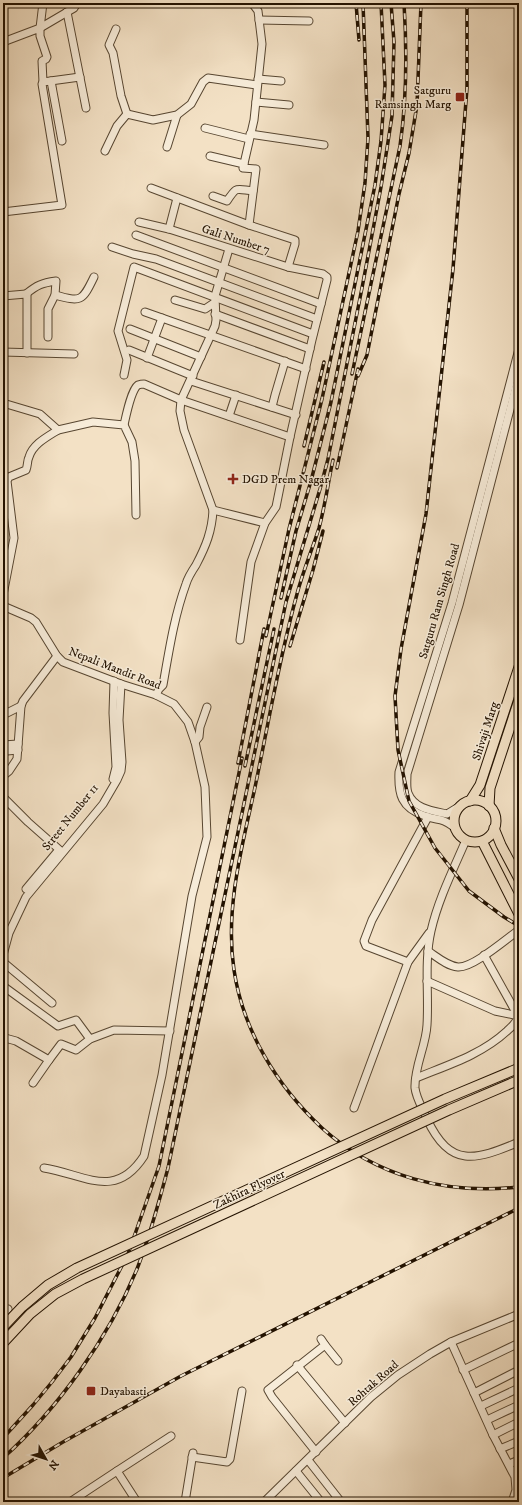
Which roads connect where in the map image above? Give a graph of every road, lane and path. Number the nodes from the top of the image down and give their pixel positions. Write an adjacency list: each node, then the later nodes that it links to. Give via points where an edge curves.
1 (43, 3): 7 (street)
2 (77, 3): 4 (street)
3 (252, 3): 5 (street, via 258,11)
4 (67, 12): 7 (street); 10 (street)
5 (259, 20): 6 (street); 14 (street, via 262,44)
6 (309, 21)
7 (40, 28): 9 (street); 13 (street, via 47,57 42,61)
8 (116, 29): 18 (street, via 109,45)
9 (3, 42)
10 (80, 77): 11 (street); 17 (street)
11 (51, 81): 13 (street); 22 (street)
12 (281, 81): 14 (street)
13 (43, 82): 32 (street, via 62,205)
14 (258, 82): 15 (street); 19 (street, via 208,78 202,82 191,104)
15 (256, 102): 16 (street); 21 (street)
16 (289, 105)
17 (86, 108)
18 (127, 114): 19 (street, via 153,120); 25 (street, via 117,126)
19 (178, 115): 24 (street)
20 (205, 128): 21 (street)
21 (250, 136): 23 (street); 27 (street)
22 (62, 141)
23 (324, 145)
24 (167, 147)
25 (106, 151)
26 (210, 156): 27 (street)
27 (244, 164): 29 (street, via 243,168 256,169)
28 (151, 188): 31 (street)
29 (253, 191): 30 (street, via 236,189 227,201); 34 (street)
30 (213, 196)
31 (176, 198): 34 (street); 35 (street)
32 (3, 212)
33 (139, 222): 35 (street, Gali Number 7)
34 (249, 226): 40 (street, via 295,240)
35 (169, 229): 38 (street, Gali Number 7)
36 (136, 234): 39 (street)
37 (112, 247): 42 (street, via 156,259)
38 (229, 249): 39 (street); 40 (street, Gali Number 7)
39 (223, 267): 42 (street); 48 (street)
40 (288, 268): 48 (street, Gali Number 7, via 324,274 327,280)
41 (94, 277): 44 (street, via 87,292 78,299)
42 (218, 283): 47 (street); 52 (street)
43 (26, 294): 44 (street, via 43,283 56,281); 45 (street); 62 (street)
44 (54, 295): 56 (street, via 48,309)
45 (3, 296)
46 (175, 300): 47 (street, via 205,309)
47 (214, 300): 50 (street); 54 (street); 68 (street, via 134,267 118,331 127,360)
48 (321, 304): 52 (street)
49 (146, 312): 51 (street)
50 (215, 314): 55 (street, via 216,323); 59 (street)
51 (162, 318): 55 (street); 57 (street)
52 (317, 319): 54 (street)
53 (130, 328): 57 (street)
54 (313, 334): 59 (street)
55 (211, 335): 64 (street); 66 (street)
56 (48, 337)
57 (155, 338): 64 (street); 65 (street)
58 (519, 348): 103 (street, Satguru Ram Singh Road, via 452,603 399,772 401,797 408,808)
59 (310, 349): 67 (street)
60 (129, 350): 65 (street)
61 (3, 352): 62 (street)
62 (27, 353): 63 (street)
63 (74, 354)
64 (201, 357): 70 (street)
65 (147, 358): 70 (street)
66 (285, 361): 67 (street); 74 (street)
67 (306, 369): 75 (street)
68 (124, 375)
69 (519, 376): 101 (street, Satguru Ram Singh Road, via 459,606 407,774 407,792 414,802 427,810 447,814)
70 (192, 379): 71 (street); 72 (street)
71 (236, 395): 74 (street); 76 (street)
72 (181, 400): 76 (street); 77 (street, via 141,384 136,388); 80 (street, via 180,411 184,430)
73 (3, 403): 78 (street, via 40,414)
74 (272, 407): 75 (street)
75 (296, 415): 79 (street)
76 (229, 416): 79 (street)
77 (124, 425): 78 (street, via 93,422); 81 (street, via 132,442 135,461)
78 (58, 430): 83 (street, via 42,439 35,447 29,456 26,470 9,477 7,481 14,538)
79 (290, 437): 82 (street, via 276,507)
80 (213, 510): 82 (street); 89 (street, via 211,530 204,549 186,582 172,628 163,685)
81 (136, 515)
82 (265, 523): 85 (street, via 251,562)
83 (3, 595)
84 (3, 606): 86 (street, Nepali Mandir Road, via 36,622)
85 (240, 640)
86 (57, 656): 88 (street, Nepali Mandir Road, via 70,666); 91 (street, via 27,695)
87 (519, 667): 100 (main road, Shivaji Marg, via 480,785)
88 (117, 683): 89 (street, Nepali Mandir Road); 108 (street, Street Number 11, via 121,771 103,804)
89 (156, 695): 94 (street, Nepali Mandir Road, via 174,704 188,722)
90 (519, 700): 102 (main road, Shivaji Marg, via 490,788)
91 (22, 706): 93 (street); 96 (street)
92 (207, 707): 94 (street, via 199,737)
93 (3, 715)
94 (195, 742): 122 (street, Nepali Mandir Road, via 205,787 207,837 192,896)
95 (3, 745): 96 (street)
96 (18, 747): 97 (street); 98 (street, via 17,759)
97 (3, 754)
98 (3, 776)
99 (3, 797): 108 (street)
100 (470, 801): 101 (main road); 102 (main road, via 480,801)
101 (460, 806): 104 (main road, via 454,816)
102 (489, 806): 105 (main road, via 496,820)
103 (428, 817): 104 (street, Satguru Ram Singh Road, via 445,820); 117 (street, via 372,920 364,941 366,946)
104 (454, 827): 106 (main road, via 458,835)
105 (494, 828): 107 (main road); 109 (main road, via 500,845)
106 (466, 840): 107 (main road); 112 (street, via 440,901)
107 (482, 841): 110 (main road)
108 (61, 851): 114 (street, Street Number 11, via 26,897 9,933)
109 (519, 879)
110 (519, 914)
111 (519, 930): 115 (street)
112 (431, 931): 113 (street); 117 (street)
113 (428, 951): 115 (street, via 459,967 470,964); 118 (street)
114 (3, 955)
115 (484, 955): 121 (street)
116 (3, 962): 120 (street)
117 (408, 962): 130 (street)
118 (427, 981): 121 (street, via 495,1011); 127 (street, via 426,1037)
119 (3, 986): 124 (street, via 58,1026 76,1020)
120 (52, 1003)
121 (519, 1016): 127 (street, via 501,1037 478,1052)
122 (170, 1031): 124 (street, via 114,1030); 132 (street, Nepali Mandir Road, via 148,1145 139,1164 125,1177 107,1183)
123 (3, 1036): 125 (street)
124 (90, 1039): 125 (street, via 76,1050 61,1044)
125 (49, 1060): 129 (street)
126 (519, 1068): 134 (main road, Zakhira Flyover, bridge, via 410,1115 77,1268 48,1285)
127 (416, 1078): 131 (street, via 416,1093 429,1123 439,1140 447,1147 462,1156 478,1157)
128 (519, 1080): 136 (main road, Zakhira Flyover, bridge, via 83,1279 55,1294 30,1314)
129 (33, 1083)
130 (354, 1108)
131 (519, 1142)
132 (44, 1168)
133 (519, 1314): 135 (street, Rohtak Road)
134 (3, 1327)
135 (451, 1342): 140 (street); 149 (street, Rohtak Road, via 398,1375)
136 (3, 1343)
137 (519, 1343): 140 (street)
138 (338, 1361): 139 (street, via 323,1342)
139 (297, 1365): 149 (street); 154 (street, via 268,1390)
140 (463, 1370): 144 (street)
141 (519, 1370): 144 (street)
142 (519, 1388): 146 (street)
143 (242, 1391): 163 (street, via 230,1459 227,1462 192,1455)
144 (474, 1392): 146 (street)
145 (519, 1405): 147 (street)
146 (481, 1406): 147 (street)
147 (487, 1420): 150 (street)
148 (519, 1422): 150 (street)
149 (345, 1423): 154 (street, Rohtak Road)
150 (493, 1435): 153 (street)
151 (171, 1436): 158 (street)
152 (519, 1441): 153 (street)
153 (500, 1449): 157 (street)
154 (316, 1452): 155 (street, Rohtak Road)
155 (308, 1460): 159 (street, Rohtak Road); 166 (street)
156 (519, 1460): 157 (street)
157 (509, 1464): 160 (street)
158 (117, 1471): 161 (street); 162 (street)
159 (296, 1471): 164 (street, Rohtak Road); 165 (street)
160 (517, 1476): 167 (street)
161 (70, 1502)
162 (137, 1502)
163 (185, 1502)
164 (264, 1502)
165 (321, 1502)
166 (341, 1502)
167 (512, 1502)

